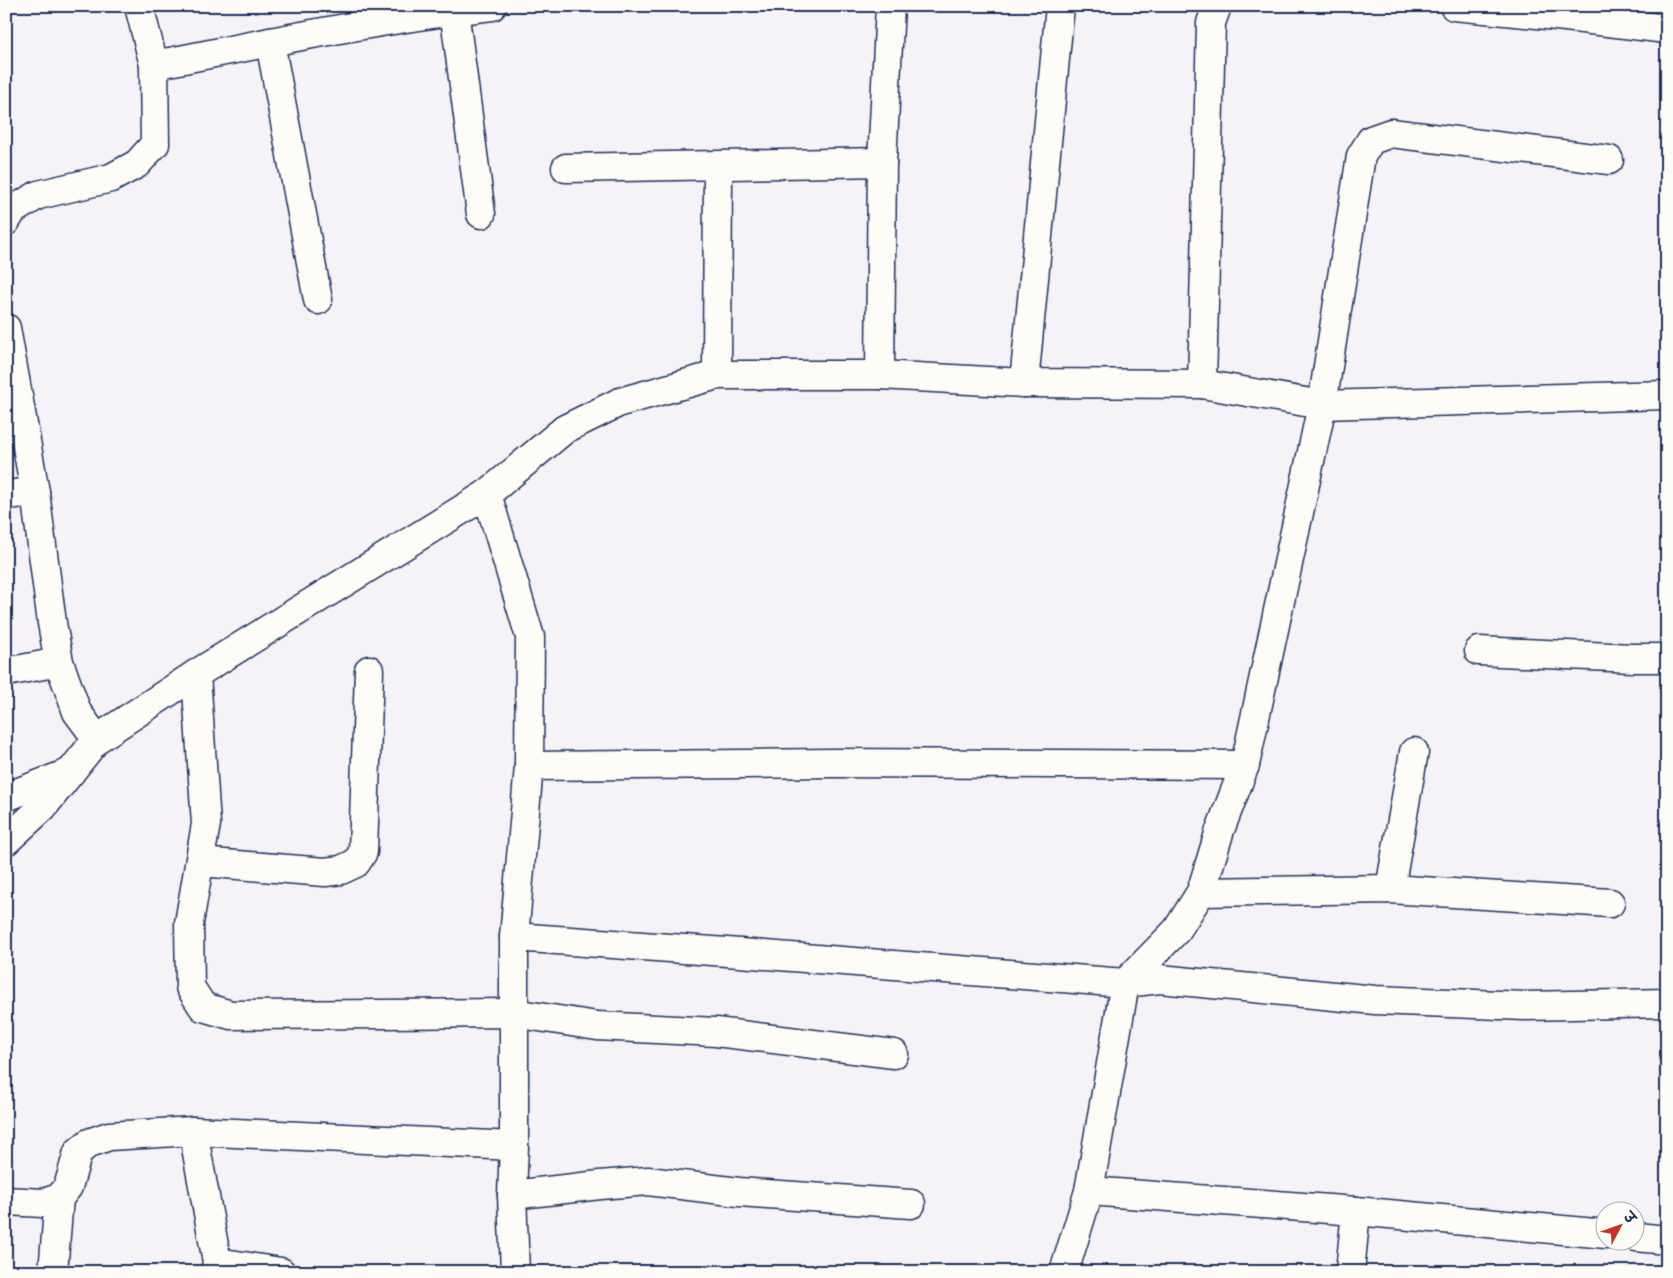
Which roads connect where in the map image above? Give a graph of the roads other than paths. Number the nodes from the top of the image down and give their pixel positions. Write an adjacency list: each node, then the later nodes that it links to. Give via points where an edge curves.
1 (139, 6): 10 (street)
2 (492, 6): 7 (street)
3 (890, 6): 12 (street)
4 (1060, 6): 21 (street)
5 (1217, 6): 22 (street, via 1211,23)
6 (1454, 6): 8 (street)
7 (454, 10): 9 (street); 15 (street)
8 (1667, 29)
9 (270, 42): 10 (street); 17 (street)
10 (154, 65): 16 (street, via 155,144 137,164 111,178 38,195 13,210)
11 (1609, 160): 24 (street, via 1391,133 1371,140 1361,156)
12 (882, 162): 13 (street); 20 (street)
13 (718, 166): 14 (street); 19 (street)
14 (566, 168)
15 (481, 214)
16 (6, 221)
17 (318, 300)
18 (6, 328): 25 (street)
19 (717, 375): 20 (street); 26 (street, via 620,402 565,428)
20 (880, 375): 21 (street)
21 (1024, 383): 22 (street)
22 (1202, 384): 24 (street)
23 (1667, 395): 24 (street)
24 (1322, 405): 37 (street)
25 (34, 492): 27 (street); 30 (street)
26 (487, 494): 33 (street); 36 (street, via 530,637)
27 (6, 495)
28 (1479, 651): 29 (street)
29 (1667, 658)
30 (59, 662): 32 (street); 34 (street, via 77,712)
31 (369, 670): 41 (street, via 364,852 356,863 341,870 325,872)
32 (6, 672)
33 (196, 674): 34 (street); 41 (street, via 206,824)
34 (97, 739): 38 (street)
35 (1414, 752): 42 (street)
36 (529, 766): 37 (street, via 834,763); 45 (street)
37 (1245, 766): 43 (street, via 1220,830)
38 (71, 772): 39 (street); 40 (street, via 44,807)
39 (6, 796)
40 (6, 841)
41 (200, 862): 48 (street, via 189,924 190,987 203,1007 230,1015)
42 (1390, 889): 43 (street); 44 (street)
43 (1201, 892): 46 (street, via 1177,930)
44 (1610, 903)
45 (514, 937): 46 (street); 48 (street)
46 (1125, 983): 47 (street, via 1160,979 1412,1002 1525,1006); 52 (street)
47 (1667, 1003)
48 (513, 1013): 49 (street, via 597,1026 716,1032); 51 (street)
49 (894, 1054)
50 (193, 1131): 51 (street); 54 (street, via 109,1136 89,1143 78,1152 68,1186); 61 (street)
51 (514, 1146): 53 (street)
52 (1089, 1191): 57 (street); 65 (street)
53 (512, 1195): 56 (street, via 600,1184 648,1182); 64 (street)
54 (59, 1198): 55 (street, via 43,1203); 62 (street)
55 (6, 1201)
56 (911, 1204)
57 (1356, 1211): 58 (street); 66 (street)
58 (1596, 1233)
59 (1646, 1238): 60 (street)
60 (1667, 1240)
61 (216, 1267): 63 (street)
62 (53, 1272)
63 (281, 1272)
64 (515, 1272)
65 (1064, 1272)
66 (1350, 1272)

